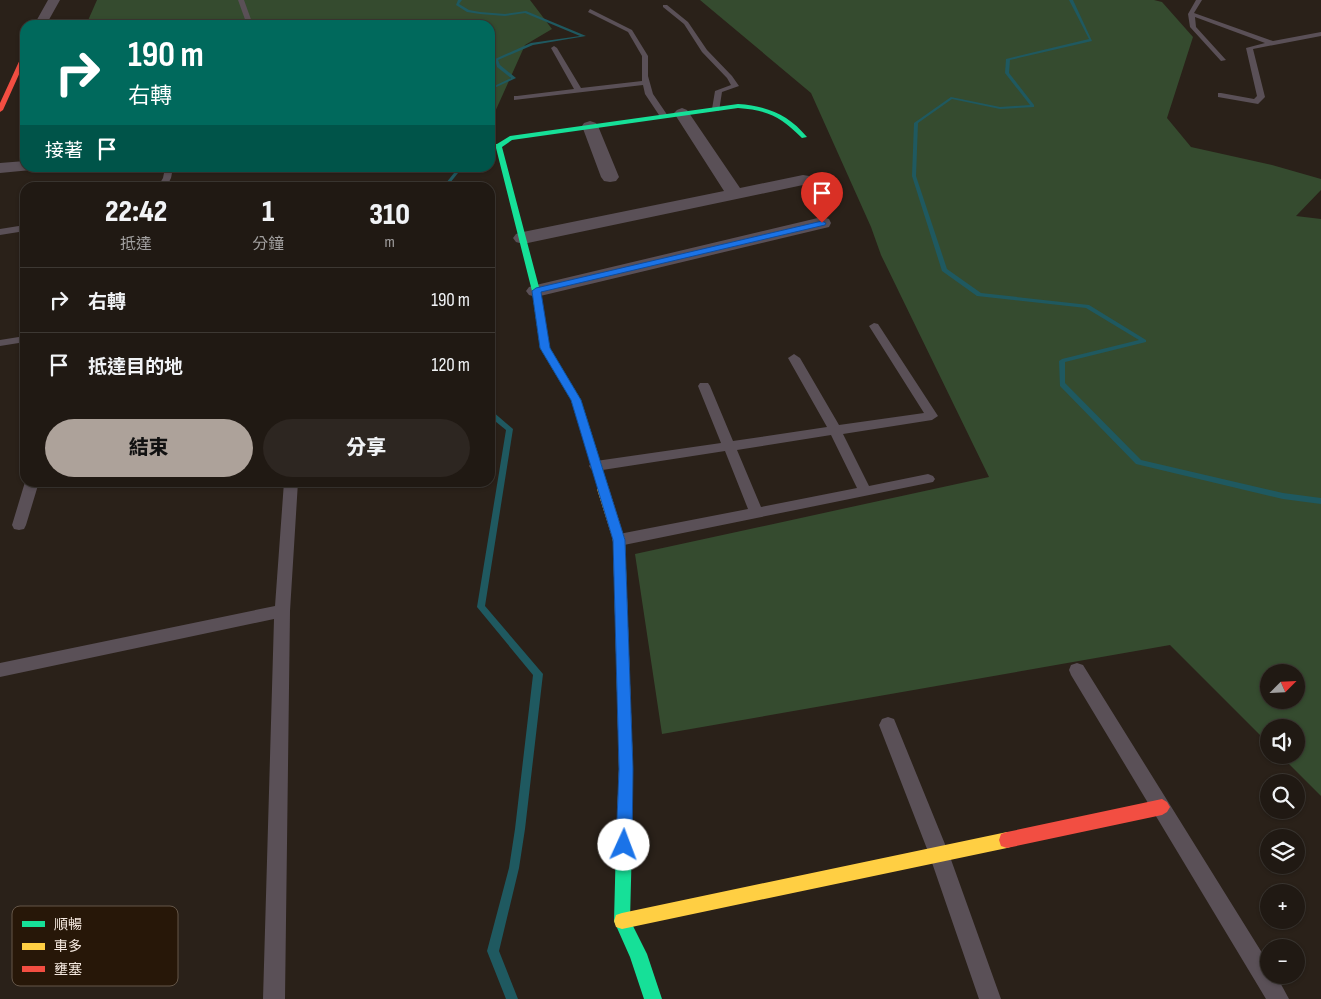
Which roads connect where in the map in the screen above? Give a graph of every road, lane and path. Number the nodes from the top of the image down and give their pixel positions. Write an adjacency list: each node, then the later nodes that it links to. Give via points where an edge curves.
1 (54, 0): 7 (street)
2 (241, 0): 8 (lane)
3 (1199, 0): 6 (lane)
4 (665, 6): 18 (lane, via 686,23 735,86 719,90)
5 (590, 11): 14 (lane, via 630,31 645,56)
6 (1191, 14): 10 (lane); 12 (lane, via 1193,27)
7 (43, 20)
8 (248, 20)
9 (1321, 34): 10 (lane)
10 (1272, 43): 16 (lane, via 1249,48 1261,97 1255,102)
11 (554, 48): 15 (lane)
12 (1222, 60)
13 (20, 65): 19 (street)
14 (645, 83): 15 (lane); 21 (lane)
15 (578, 90): 17 (lane)
16 (1221, 95)
17 (517, 98)
18 (716, 109): 20 (street); 23 (street, via 759,106 773,109)
19 (0, 110)
20 (682, 113): 21 (street); 30 (street)
21 (664, 116): 22 (street)
22 (590, 126): 24 (street, via 510,138); 28 (street)
23 (804, 137)
24 (495, 146)
25 (495, 149): 34 (street)
26 (20, 166): 27 (street)
27 (0, 168)
28 (610, 177)
29 (804, 180): 30 (street)
30 (735, 194): 34 (street)
31 (822, 223): 35 (street)
32 (20, 229): 33 (lane)
33 (0, 232)
34 (523, 238): 35 (street)
35 (536, 291): 43 (street, via 545,348 576,400)
36 (874, 326): 41 (lane, via 932,416)
37 (20, 340): 38 (lane)
38 (0, 343)
39 (794, 358): 41 (lane)
40 (704, 386): 42 (lane)
41 (835, 430): 42 (lane); 47 (lane)
42 (729, 446): 43 (lane); 48 (lane)
43 (596, 466): 50 (street)
44 (928, 479): 47 (lane)
45 (31, 487): 49 (lane)
46 (291, 487): 51 (lane)
47 (866, 491): 48 (lane)
48 (756, 513): 50 (lane)
49 (19, 526)
50 (619, 540): 57 (street, via 626,769)
51 (282, 611): 52 (lane); 58 (lane)
52 (0, 670)
53 (1077, 670): 55 (lane)
54 (888, 725): 56 (lane)
55 (1162, 807): 56 (street); 61 (lane)
56 (939, 854): 57 (street); 60 (lane)
57 (622, 921): 59 (street, via 638,954)
58 (274, 999)
59 (653, 999)
60 (990, 999)
61 (1278, 999)

